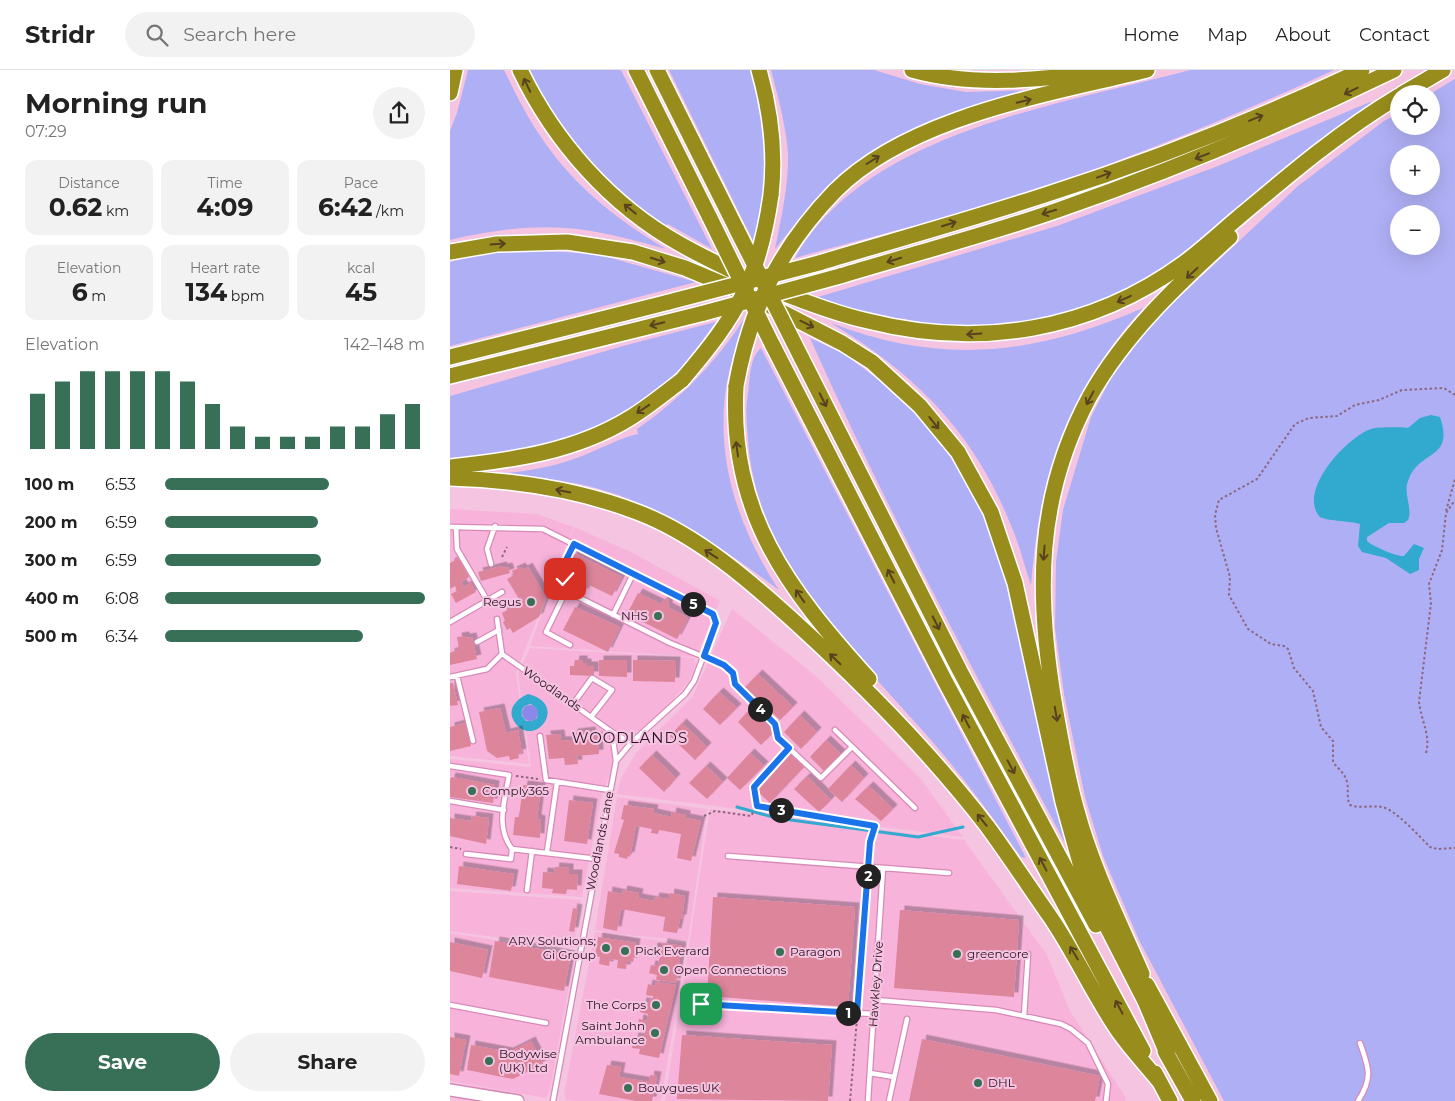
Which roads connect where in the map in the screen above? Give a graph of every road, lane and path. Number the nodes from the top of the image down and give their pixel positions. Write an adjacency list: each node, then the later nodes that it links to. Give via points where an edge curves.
1 (454, 70): 13 (highway)
2 (520, 70): 15 (highway, one-way to 2, via 1184,263 1138,292 1098,311 1053,324 966,335 908,330 830,311 756,283 679,243 608,191 556,134)
3 (636, 70): 97 (highway, one-way to 3, bridge, via 945,681)
4 (657, 70): 94 (highway, one-way to 94, bridge, via 960,671)
5 (759, 70): 22 (highway, one-way to 22, bridge, via 773,131 771,196 765,235 750,284 723,330 682,380 630,419 558,450 530,457)
6 (912, 70): 7 (highway, via 1004,81)
7 (1118, 70)
8 (1147, 70): 50 (highway, one-way to 8, bridge, via 896,709 830,636 801,598 774,556 753,512 742,478 735,435 736,386 741,357 762,294 802,227 853,173 874,160 933,130 991,110)
9 (1362, 70): 17 (highway, one-way to 9, bridge, via 819,263 1049,194 1188,145 1293,103)
10 (1394, 70): 18 (highway, one-way to 18, bridge, via 1304,114 1196,159 1057,210 840,276)
11 (1443, 70): 12 (highway)
12 (1417, 85)
13 (450, 92)
14 (1390, 102): 15 (highway)
15 (1344, 133): 84 (highway, one-way to 84, via 1169,294 1127,341 1091,396 1071,436 1055,482 1046,531 1042,582 1047,660 1058,724 1077,811 1096,869)
16 (450, 252): 69 (highway, one-way to 69, via 496,244 568,242 633,252 685,268 750,296 842,343 872,362 920,406 958,452 991,512 1015,583)
17 (450, 357)
18 (481, 368): 19 (highway); 20 (highway)
19 (450, 376)
20 (450, 380)
21 (1455, 395): 72 (path, via 1444,388 1402,390 1379,400 1355,405 1337,416 1309,418 1295,424 1257,479 1219,500 1215,515 1230,577 1229,595 1248,629 1271,644 1288,648 1298,675 1313,691 1320,727 1334,741 1334,762 1347,781 1350,806 1391,810 1430,847)
22 (450, 467)
23 (450, 478): 50 (highway, one-way to 23, via 767,597 733,568 689,539 639,512 585,495 525,484)
24 (1455, 479): 26 (path)
25 (1455, 500): 26 (path)
26 (1446, 513): 57 (path, via 1442,550 1429,584 1430,603 1419,702 1420,718 1429,742)
27 (495, 526): 28 (lane); 29 (lane, via 543,529); 32 (lane, via 487,549)
28 (453, 527): 36 (lane, via 457,548)
29 (574, 544): 33 (lane); 34 (path, via 558,576 565,579)
30 (507, 546): 31 (path)
31 (502, 556)
32 (491, 564)
33 (633, 574): 37 (lane); 44 (lane, Woodlands Lane, via 713,614 716,623)
34 (562, 584)
35 (502, 592): 36 (lane)
36 (487, 600): 39 (lane)
37 (613, 615): 42 (lane, via 566,591 546,632); 44 (lane, via 670,644)
38 (497, 619): 40 (lane)
39 (450, 622)
40 (498, 630): 41 (lane); 43 (lane)
41 (477, 642)
42 (570, 645)
43 (502, 654): 45 (lane, via 487,669); 47 (lane, Woodlands)
44 (704, 656): 54 (lane, Woodlands Lane, via 685,694); 56 (lane, via 733,673 735,684 775,724 778,738)
45 (457, 676): 46 (lane); 53 (lane)
46 (450, 677)
47 (573, 704): 48 (lane, Woodlands); 48 (lane, via 592,678 612,690)
48 (591, 717): 51 (lane, Woodlands)
49 (835, 730): 55 (lane)
50 (906, 730): 97 (highway, one-way to 50, via 1119,1032 1072,950 988,827)
51 (612, 732): 54 (lane, Woodlands); 58 (lane)
52 (540, 736): 61 (lane)
53 (473, 741)
54 (631, 743): 58 (lane, Woodlands Lane)
55 (852, 747): 56 (lane, via 821,778); 66 (lane)
56 (789, 748): 65 (path, via 754,787)
57 (1426, 753)
58 (616, 761): 63 (lane, Woodlands Lane)
59 (450, 766): 60 (lane)
60 (509, 775): 61 (path); 67 (lane)
61 (546, 780): 62 (lane)
62 (557, 782): 63 (lane); 75 (lane)
63 (610, 790): 78 (lane, Woodlands Lane)
64 (450, 801): 67 (lane)
65 (757, 806): 68 (path, via 751,816 715,811); 79 (path, via 875,826 870,842)
66 (915, 808)
67 (504, 810): 73 (lane, via 502,829)
68 (704, 816)
69 (1072, 833): 84 (highway, via 1113,924); 94 (highway, via 1082,870 1104,923 1145,1002)
70 (450, 847): 71 (path)
71 (456, 848)
72 (1455, 848)
73 (512, 849): 74 (lane); 76 (lane, via 511,859)
74 (532, 851): 75 (lane); 82 (lane)
75 (547, 852): 78 (lane)
76 (466, 854)
77 (728, 856): 79 (lane)
78 (597, 859): 100 (lane, Woodlands Lane)
79 (869, 867): 80 (lane); 88 (path)
80 (883, 868): 81 (lane); 85 (lane, Hawkley Drive)
81 (949, 873)
82 (527, 890)
83 (1028, 954): 90 (lane)
84 (1142, 974): 107 (highway)
85 (875, 1000): 89 (lane, Hawkley Drive); 90 (lane, via 996,1010)
86 (701, 1004): 88 (lane)
87 (450, 1005): 92 (lane)
88 (857, 1013): 89 (lane); 101 (path)
89 (874, 1014): 95 (lane, Hawkley Drive)
90 (1024, 1016): 104 (lane, via 1061,1024 1088,1043 1108,1084)
91 (907, 1019): 96 (lane)
92 (546, 1023)
93 (1360, 1043): 108 (lane, via 1369,1074)
94 (1169, 1058): 106 (highway)
95 (870, 1073): 96 (lane); 102 (lane, Hawkley Drive)
96 (894, 1077): 103 (lane)
97 (1159, 1081): 105 (highway)
98 (450, 1090): 99 (street)
99 (518, 1101)
100 (553, 1101)
101 (850, 1101)
102 (868, 1101)
103 (889, 1101)
104 (1106, 1101)
105 (1170, 1101)
106 (1193, 1101)
107 (1210, 1101)
108 (1358, 1101)

